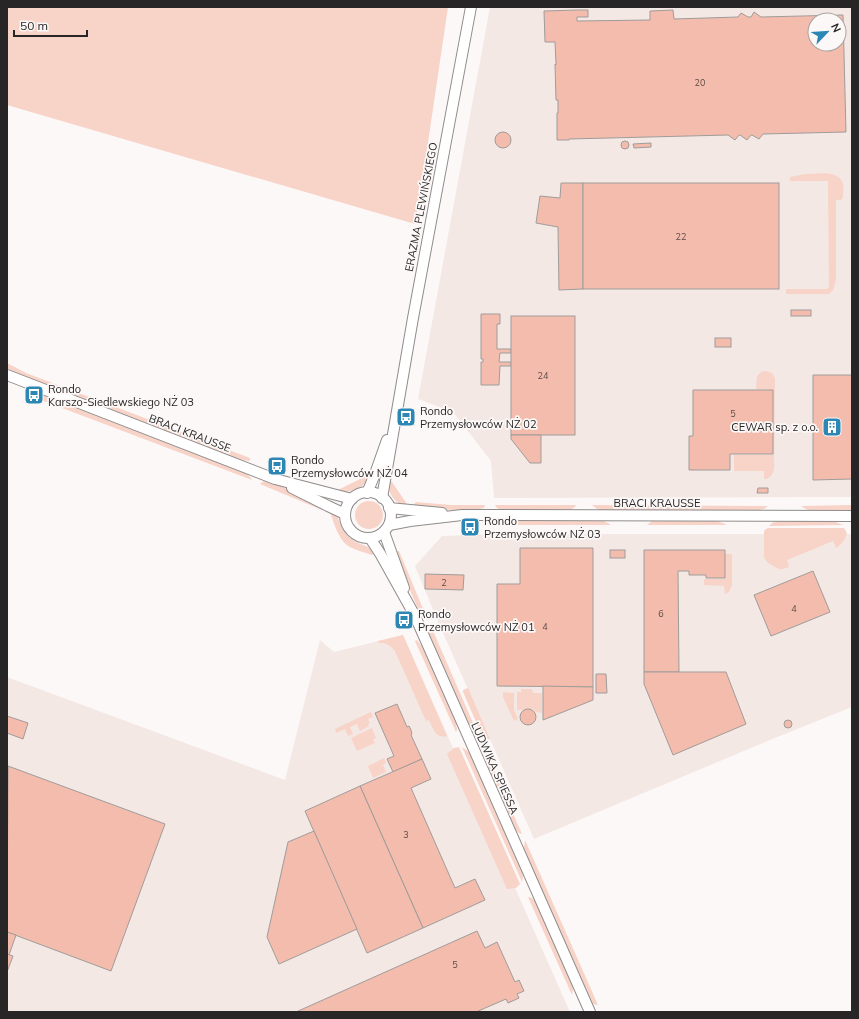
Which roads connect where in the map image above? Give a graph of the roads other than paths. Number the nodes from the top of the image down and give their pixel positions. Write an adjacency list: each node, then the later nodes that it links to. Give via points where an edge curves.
1 (471, 7): 3 (street, ERAZMA PLEWIŃSKIEGO)
2 (7, 375): 4 (street, BRACI KRAUSSE)
3 (396, 411): 5 (street, ERAZMA PLEWIŃSKIEGO); 6 (street, ERAZMA PLEWIŃSKIEGO)
4 (275, 479): 7 (street, BRACI KRAUSSE); 9 (street, BRACI KRAUSSE)
5 (367, 493): 6 (street); 7 (street, via 359,494)
6 (382, 498): 8 (street)
7 (352, 499): 9 (street)
8 (390, 508): 10 (street, BRACI KRAUSSE); 12 (street, via 391,514)
9 (345, 514): 13 (street, via 350,530 359,536)
10 (462, 515): 11 (street, BRACI KRAUSSE); 12 (street, BRACI KRAUSSE, via 410,521)
11 (852, 516)
12 (386, 528): 13 (street); 14 (street)
13 (370, 538): 14 (street, LUDWIKA SPIESSA)
14 (415, 616): 15 (street, LUDWIKA SPIESSA)
15 (590, 1012)

